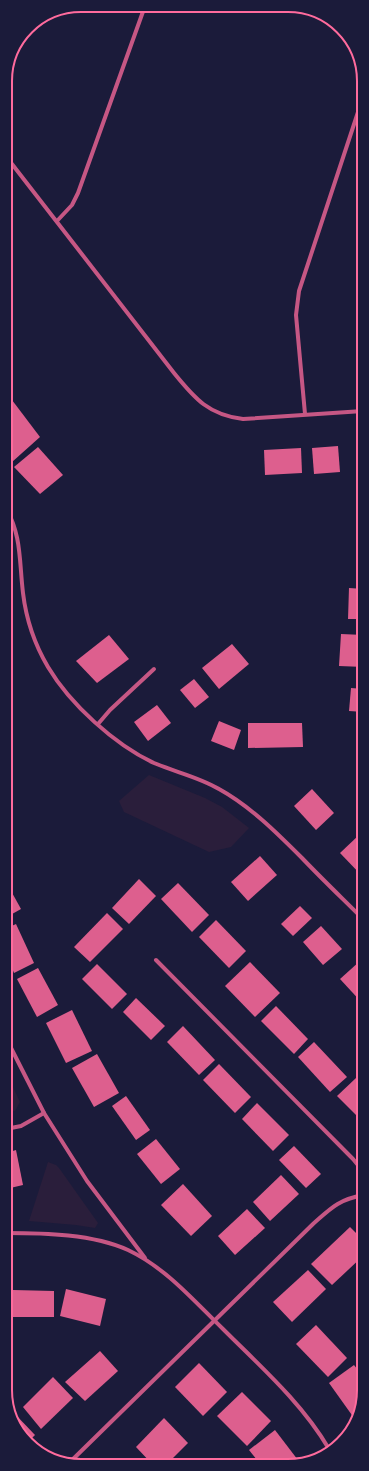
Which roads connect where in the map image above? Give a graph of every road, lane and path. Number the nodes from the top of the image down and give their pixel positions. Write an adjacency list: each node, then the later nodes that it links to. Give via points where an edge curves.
1 (142, 12): 4 (street, via 78,193 72,205)
2 (357, 115): 6 (street, via 297,302)
3 (12, 164): 4 (street)
4 (57, 221): 6 (street, via 174,373 203,404 228,417 243,419)
5 (357, 411): 6 (street)
6 (305, 414)
7 (12, 521): 9 (street, via 19,542 23,593 36,643 57,681)
8 (154, 669): 9 (street)
9 (98, 724): 10 (street, via 139,755 218,788 237,801 279,836)
10 (357, 913)
11 (156, 960): 15 (street)
12 (12, 1050): 13 (street)
13 (44, 1113): 14 (street, via 21,1126); 18 (street, via 87,1181)
14 (12, 1128)
15 (357, 1164)
16 (357, 1197): 19 (street, via 342,1201 331,1208)
17 (12, 1233): 18 (street, via 86,1239 127,1250)
18 (146, 1259): 19 (street, via 182,1288)
19 (214, 1321): 20 (street, via 282,1388 306,1415); 21 (street)
20 (327, 1446)
21 (74, 1458)

